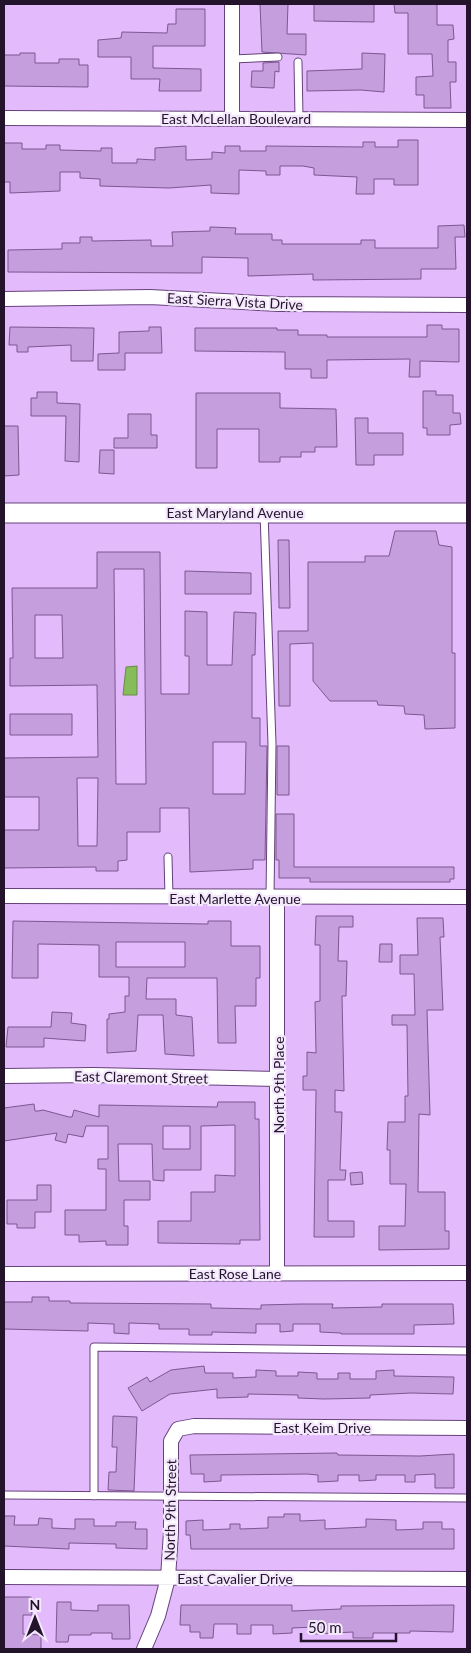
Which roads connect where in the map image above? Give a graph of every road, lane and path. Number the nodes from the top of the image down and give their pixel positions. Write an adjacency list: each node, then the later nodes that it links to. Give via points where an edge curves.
1 (232, 4): 3 (street)
2 (278, 58): 3 (lane)
3 (232, 59): 6 (street)
4 (298, 62): 7 (lane)
5 (4, 118): 6 (street, East McLellan Boulevard)
6 (232, 118): 7 (street, East McLellan Boulevard)
7 (299, 118): 8 (street, East McLellan Boulevard)
8 (467, 120)
9 (4, 299): 10 (street, East Sierra Vista Drive, via 150,296 279,304)
10 (467, 305)
11 (4, 513): 12 (street, East Maryland Avenue)
12 (264, 513): 13 (street, East Maryland Avenue); 18 (lane)
13 (467, 513)
14 (168, 857): 16 (lane)
15 (4, 896): 16 (street, East Marlette Avenue)
16 (169, 897): 18 (street, East Marlette Avenue)
17 (467, 897): 18 (street, East Marlette Avenue)
18 (274, 898): 20 (street, North 9th Place)
19 (4, 1076): 20 (street, East Claremont Street)
20 (278, 1078): 21 (street, North 9th Place)
21 (277, 1273): 22 (street, East Rose Lane); 23 (street, East Rose Lane)
22 (467, 1273)
23 (4, 1274)
24 (467, 1351): 28 (lane, via 94,1347)
25 (467, 1428): 26 (street, East Keim Drive, via 194,1426)
26 (178, 1429): 29 (street, North 9th Street, via 171,1441)
27 (4, 1495): 28 (lane)
28 (94, 1496): 29 (lane)
29 (172, 1496): 30 (lane); 32 (street, North 9th Street)
30 (467, 1498)
31 (4, 1576): 32 (street, East Cavalier Drive)
32 (168, 1578): 33 (street, East Cavalier Drive); 34 (street, North 9th Street, via 158,1616)
33 (467, 1579)
34 (144, 1649)

